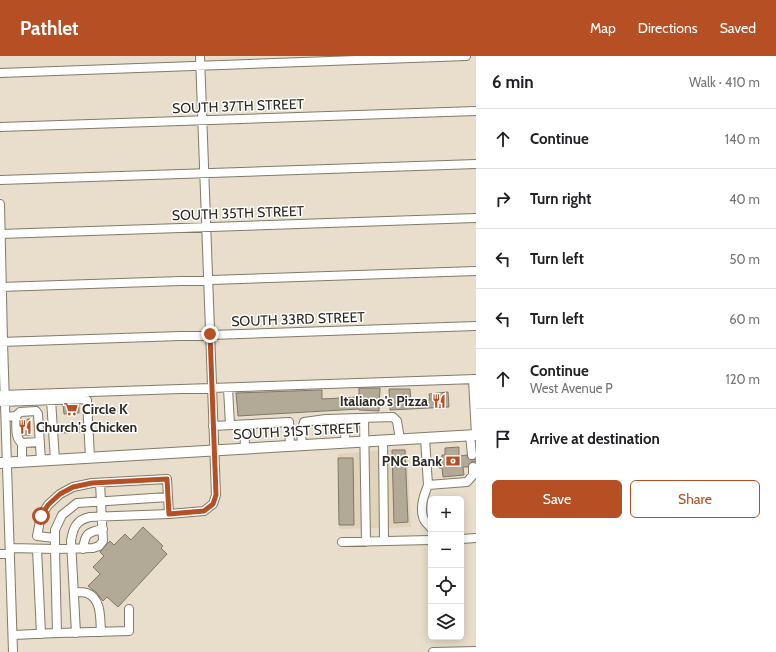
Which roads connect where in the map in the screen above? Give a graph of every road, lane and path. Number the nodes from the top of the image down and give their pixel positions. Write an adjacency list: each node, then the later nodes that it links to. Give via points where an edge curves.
1 (200, 56): 3 (street)
2 (466, 56): 3 (street)
3 (200, 66): 4 (street); 6 (street)
4 (0, 73)
5 (476, 111): 6 (street, SOUTH 37TH STREET)
6 (203, 120): 7 (street, SOUTH 37TH STREET); 9 (street)
7 (0, 127)
8 (476, 164): 9 (street)
9 (204, 172): 10 (street); 13 (street)
10 (0, 180)
11 (0, 204): 14 (street)
12 (476, 218): 13 (street, SOUTH 35TH STREET)
13 (206, 227): 14 (street, SOUTH 35TH STREET); 16 (street)
14 (1, 234): 17 (street)
15 (476, 271): 16 (street)
16 (208, 280): 17 (street); 19 (street)
17 (1, 287): 20 (street)
18 (476, 326): 19 (street, SOUTH 33RD STREET)
19 (210, 334): 20 (street, SOUTH 33RD STREET); 22 (street)
20 (2, 342): 24 (street)
21 (474, 379): 23 (street); 28 (street)
22 (212, 388): 23 (street); 24 (street); 33 (street)
23 (228, 388): 32 (street)
24 (2, 399): 25 (street); 26 (street)
25 (51, 400): 47 (street, via 87,400); 48 (street)
26 (6, 416): 27 (street); 51 (street)
27 (16, 416): 39 (street, via 20,412 38,414); 41 (street, via 17,438)
28 (475, 416): 34 (street)
29 (364, 418): 30 (street); 36 (street, via 393,418 397,421); 38 (street)
30 (346, 419): 40 (street); 42 (street, via 304,422 301,432)
31 (244, 424): 32 (street); 43 (street, via 289,422); 44 (street)
32 (230, 425): 33 (street)
33 (213, 426): 45 (street)
34 (474, 435): 35 (main road, SOUTH 31ST STREET); 46 (street)
35 (425, 438): 36 (main road, SOUTH 31ST STREET); 54 (street)
36 (400, 439): 37 (main road, SOUTH 31ST STREET)
37 (383, 440): 38 (main road, SOUTH 31ST STREET); 65 (street)
38 (364, 441): 40 (main road, SOUTH 31ST STREET); 67 (street)
39 (40, 442): 41 (street); 49 (street)
40 (345, 442): 42 (main road, SOUTH 31ST STREET)
41 (22, 443): 50 (street)
42 (302, 445): 43 (main road, SOUTH 31ST STREET)
43 (290, 446): 44 (main road, SOUTH 31ST STREET)
44 (245, 448): 45 (main road, SOUTH 31ST STREET)
45 (214, 450): 47 (main road, SOUTH 31ST STREET); 57 (street, via 216,495 213,504 204,511)
46 (472, 455)
47 (90, 458): 48 (main road, SOUTH 31ST STREET)
48 (55, 460): 49 (main road, SOUTH 31ST STREET)
49 (41, 461): 50 (main road, SOUTH 31ST STREET)
50 (22, 462): 51 (main road, SOUTH 31ST STREET)
51 (4, 463): 72 (street)
52 (473, 467): 54 (street, via 473,475 468,482)
53 (100, 482): 55 (street, via 167,479); 56 (street); 61 (street, via 73,487 48,505 41,516 37,536)
54 (428, 485): 59 (street, via 423,496 423,518)
55 (168, 497): 56 (street); 57 (street)
56 (101, 501): 58 (street); 61 (street, via 77,503 62,515 55,530)
57 (169, 514): 58 (street)
58 (102, 517): 60 (street); 70 (street, via 85,518 77,523 72,533)
59 (428, 525)
60 (102, 529): 71 (street, via 87,534); 71 (street, via 103,540 99,546)
61 (55, 538): 69 (street)
62 (476, 538): 63 (street)
63 (464, 539)
64 (428, 540): 65 (street)
65 (384, 541): 67 (street)
66 (342, 542): 67 (street)
67 (366, 542)
68 (38, 549): 69 (street); 72 (street); 80 (street)
69 (55, 549): 70 (street); 77 (street)
70 (72, 549): 71 (street); 74 (street)
71 (83, 549)
72 (10, 551): 73 (street); 79 (street)
73 (0, 554)
74 (74, 592): 76 (street, via 87,593 97,603); 78 (street)
75 (129, 609): 76 (street, via 129,631)
76 (101, 632): 78 (street)
77 (57, 633): 78 (street); 80 (street)
78 (76, 633)
79 (13, 634): 80 (street); 82 (street)
80 (41, 634)
81 (476, 650): 83 (street)
82 (13, 652)
83 (433, 652)

